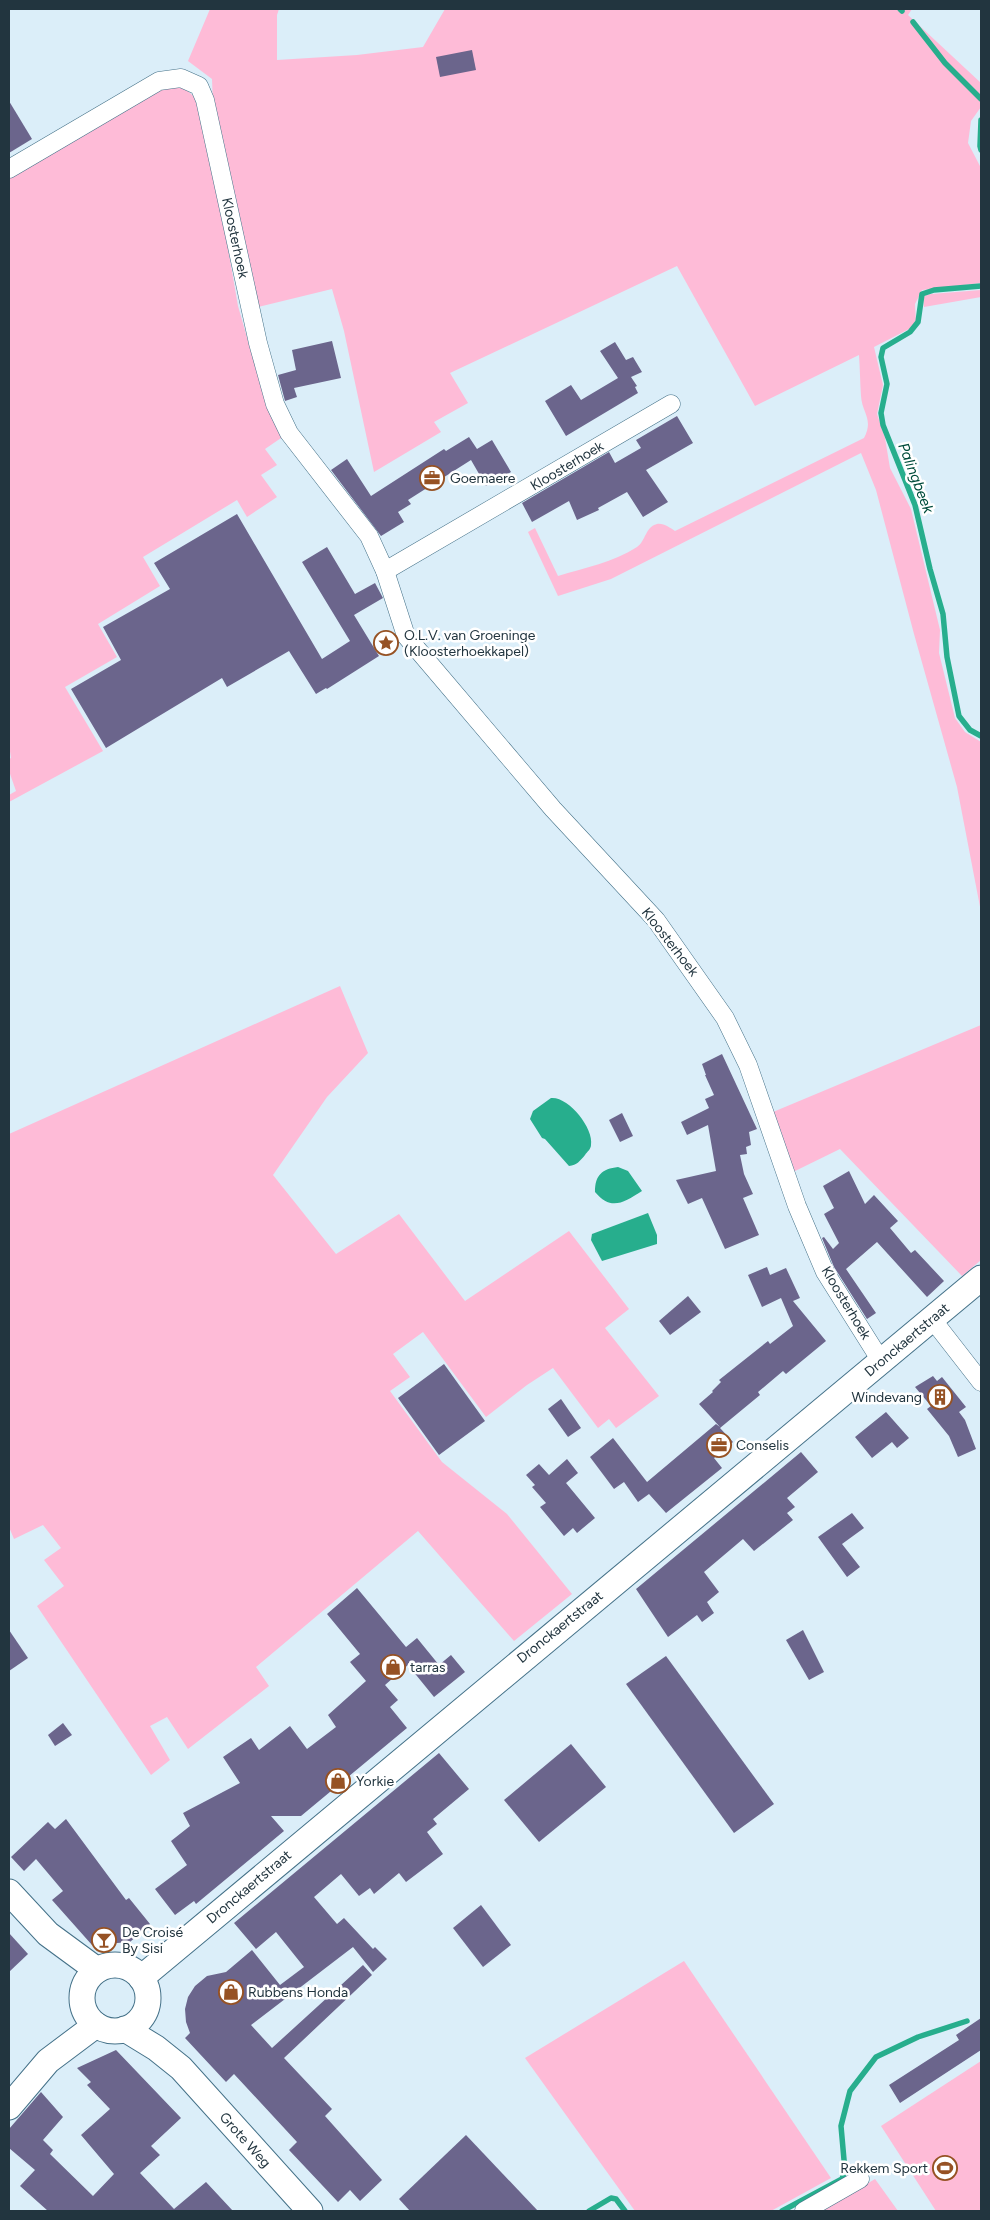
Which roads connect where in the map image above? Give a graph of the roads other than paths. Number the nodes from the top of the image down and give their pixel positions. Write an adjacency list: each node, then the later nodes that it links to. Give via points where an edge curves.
1 (9, 168): 3 (street, Kloosterhoek, via 159,81 181,78 199,86 205,100 258,343 275,404 289,433 369,536)
2 (671, 404): 3 (street, Kloosterhoek)
3 (385, 571): 6 (street, Kloosterhoek, via 406,636 553,809 656,920 725,1018 748,1065 794,1197 825,1272)
4 (981, 1278): 5 (main road, Dronckaertstraat)
5 (932, 1320): 6 (main road, Dronckaertstraat); 7 (street)
6 (881, 1361): 9 (main road, Dronckaertstraat)
7 (981, 1382)
8 (9, 1892): 10 (main road, via 48,1934)
9 (141, 1978): 10 (main road, via 132,1970 110,1965); 11 (main road, via 148,1999)
10 (90, 1997): 11 (main road, via 108,2030); 12 (main road, via 48,2061)
11 (134, 2021): 14 (main road, Grote Weg, via 166,2042 181,2068)
12 (9, 2107)
13 (860, 2179): 15 (street)
14 (310, 2211)
15 (804, 2211)

